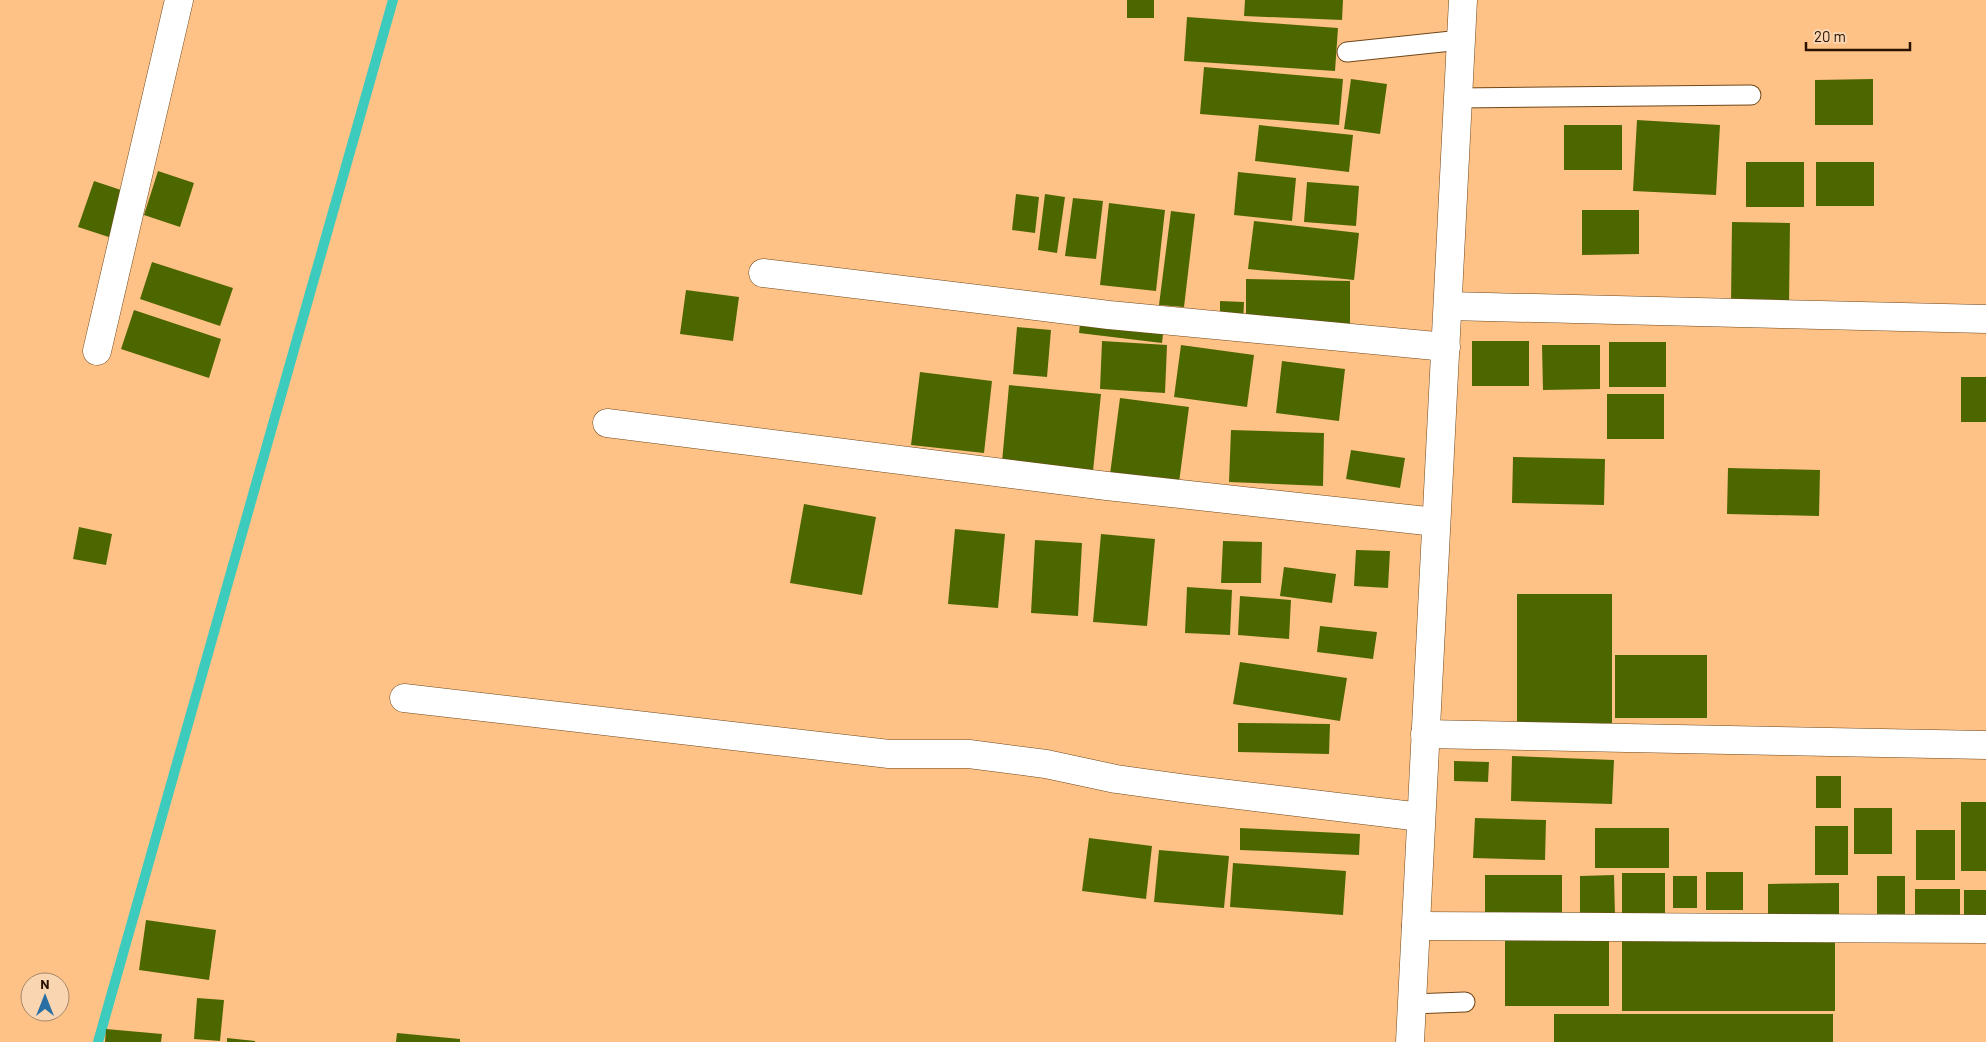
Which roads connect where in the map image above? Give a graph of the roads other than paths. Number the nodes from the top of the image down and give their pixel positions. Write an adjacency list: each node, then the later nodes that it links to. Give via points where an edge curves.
1 (179, 0): 11 (street)
2 (1463, 0): 3 (street)
3 (1461, 40): 4 (lane); 6 (street)
4 (1347, 52)
5 (1751, 96): 6 (lane)
6 (1458, 98): 8 (street)
7 (763, 273): 10 (street, via 1109,315)
8 (1448, 306): 9 (street); 10 (street)
9 (1986, 319)
10 (1446, 347): 13 (street)
11 (97, 351)
12 (607, 423): 13 (street, via 1107,486)
13 (1436, 522): 15 (street)
14 (404, 698): 17 (street, via 871,752 968,754 1046,764 1179,788)
15 (1425, 734): 16 (street); 17 (street)
16 (1986, 745)
17 (1421, 817): 18 (street)
18 (1416, 926): 19 (street); 21 (street)
19 (1986, 928)
20 (1465, 1002): 21 (lane)
21 (1412, 1004): 22 (street)
22 (1410, 1042)

